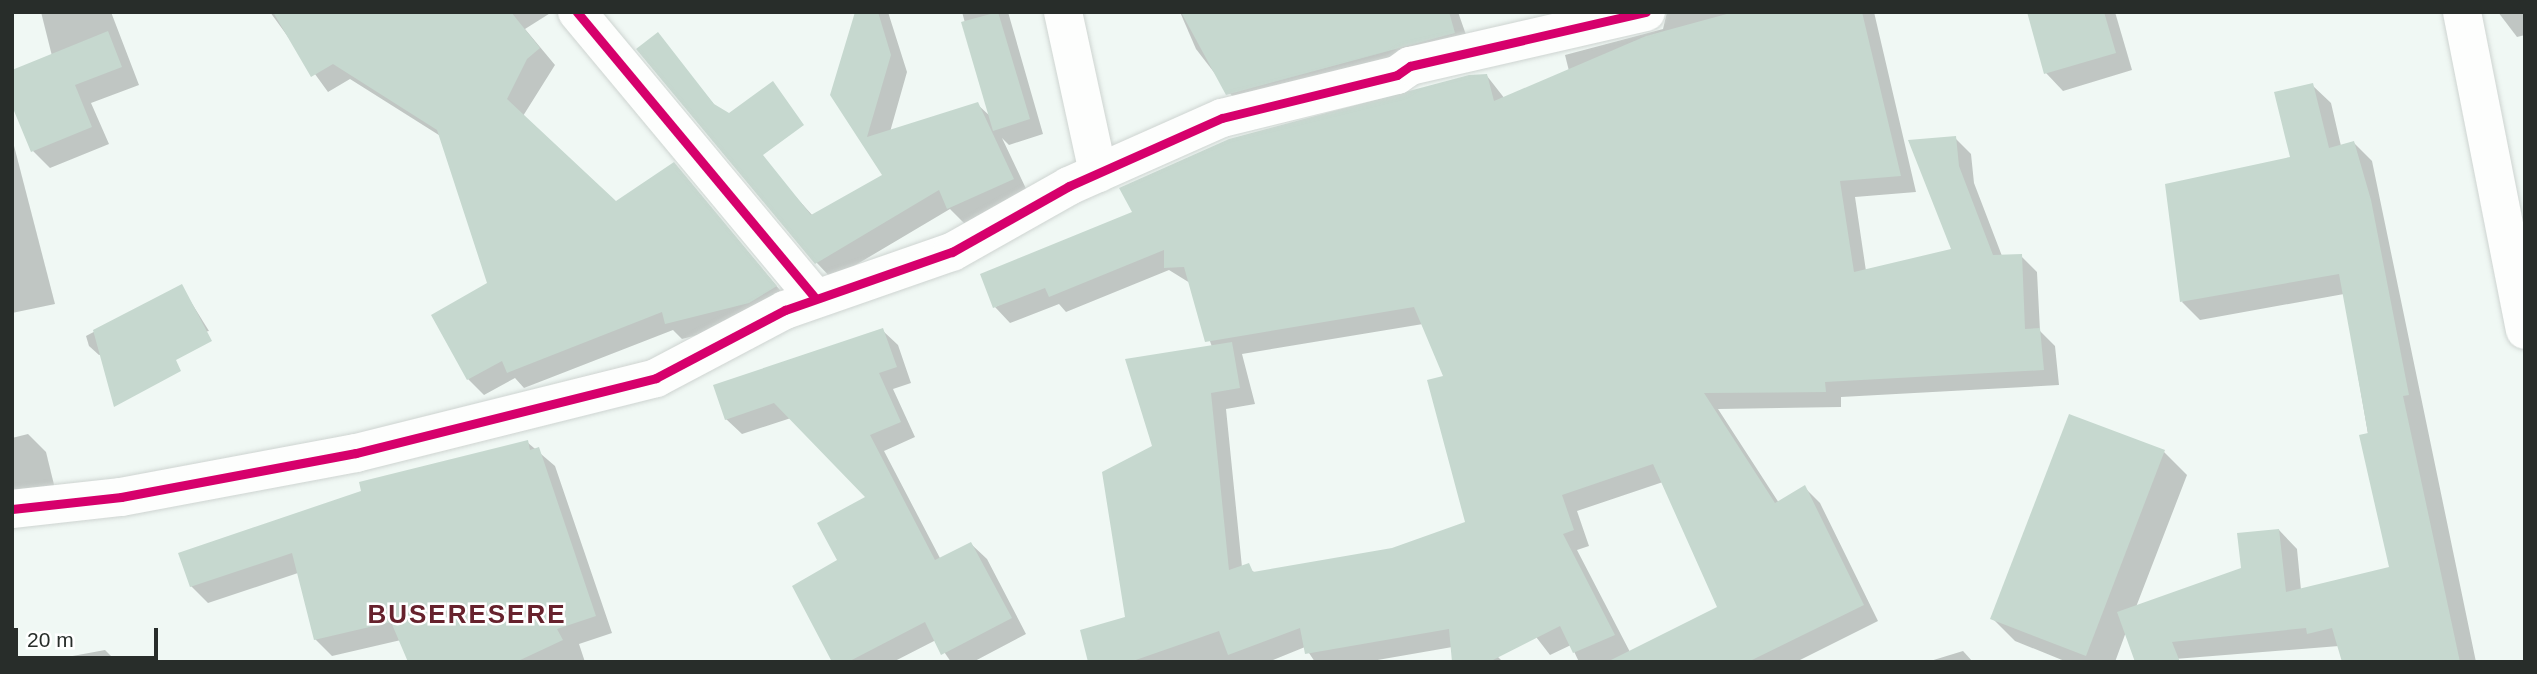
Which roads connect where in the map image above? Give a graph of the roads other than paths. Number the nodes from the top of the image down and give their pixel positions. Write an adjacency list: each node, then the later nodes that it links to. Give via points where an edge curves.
1 (577, 12): 6 (street)
2 (1063, 12): 5 (street)
3 (1646, 12): 5 (street, via 1410,66 1397,75 1222,118)
4 (2462, 12): 7 (street)
5 (1098, 173): 6 (street, via 952,252)
6 (815, 298): 8 (street, via 656,378 488,423 121,497)
7 (2525, 330)
8 (12, 509)

